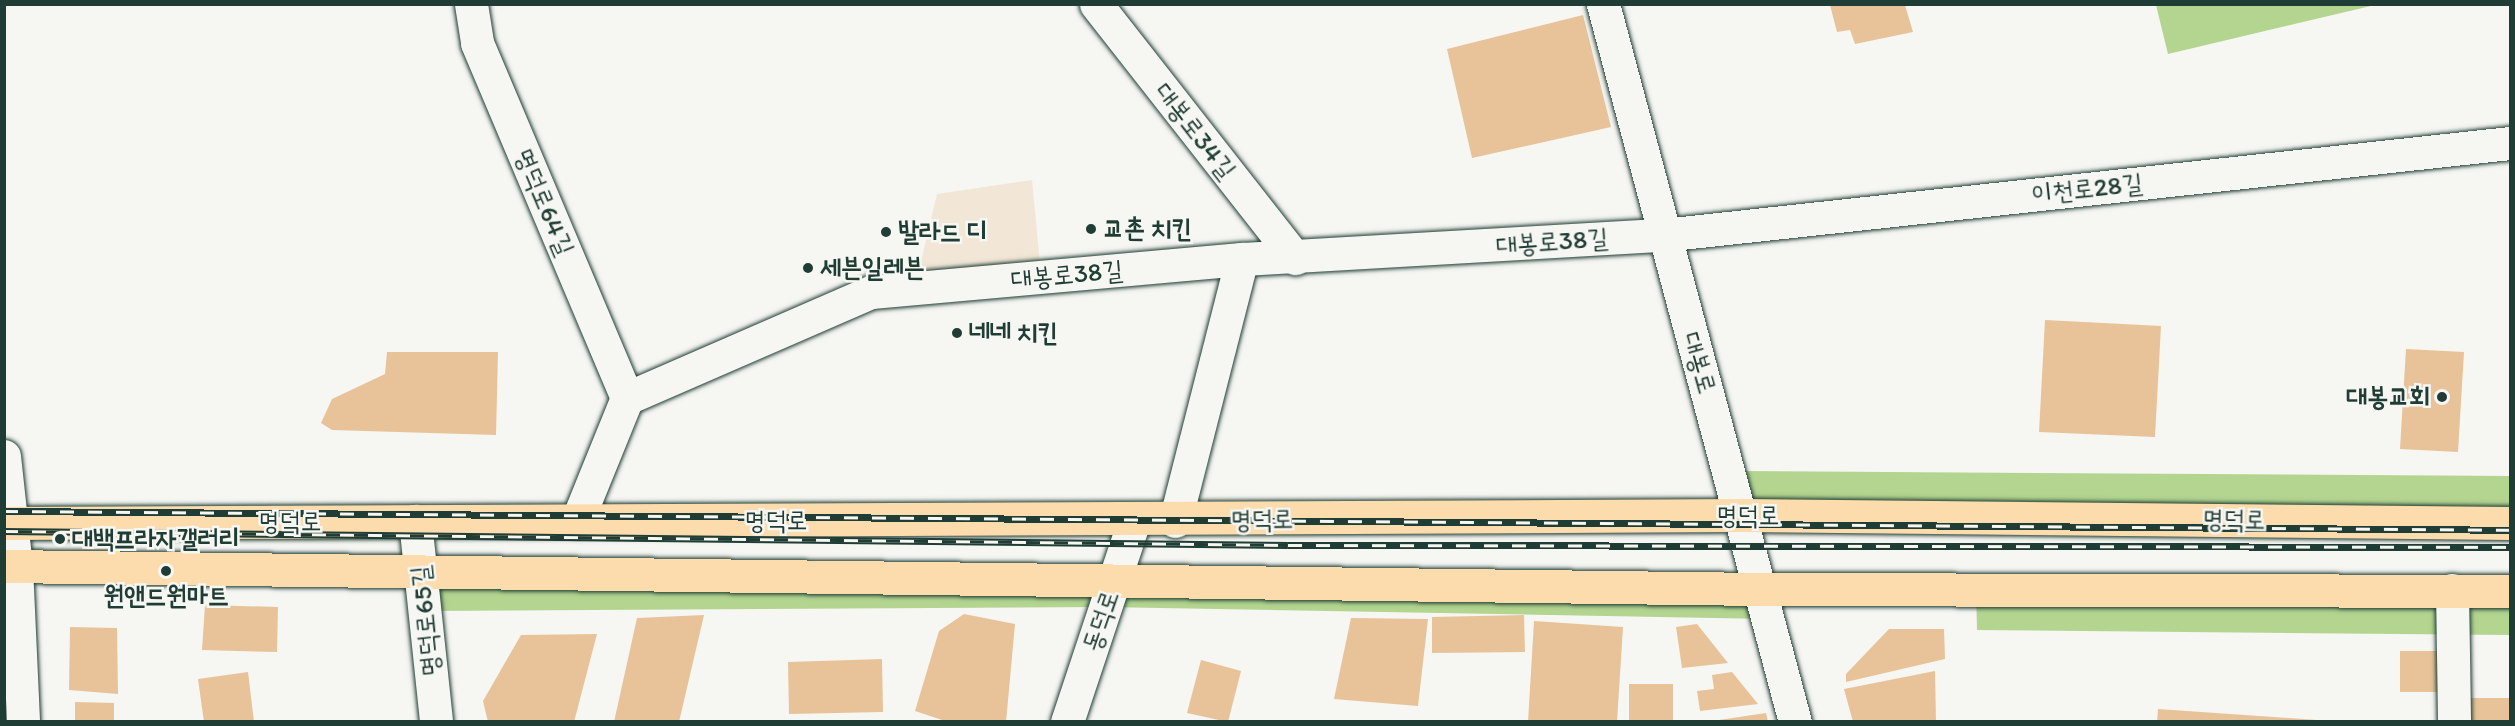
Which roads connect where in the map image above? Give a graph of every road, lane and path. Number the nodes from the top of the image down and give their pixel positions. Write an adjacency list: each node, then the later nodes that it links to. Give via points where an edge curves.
1 (471, 4): 8 (street, 명덕로64길, via 477,43)
2 (1096, 4): 6 (street, 대봉로34길)
3 (1603, 4): 5 (street, 대봉로)
4 (2511, 143): 5 (street, 이천로28길)
5 (1663, 235): 6 (street, 대봉로38길); 10 (street, 대봉로)
6 (1295, 258): 7 (street, 대봉로38길)
7 (1242, 259): 8 (street, 대봉로38길, via 871,292); 14 (street)
8 (627, 398): 12 (street)
9 (4, 456): 15 (street)
10 (1743, 515): 14 (main road, 명덕로); 16 (main road, 명덕로); 20 (street, 대봉로)
11 (415, 521): 12 (main road, 명덕로); 15 (main road, 명덕로); 18 (street, 명덕로65길)
12 (577, 521): 13 (main road, 명덕로)
13 (1134, 521): 14 (main road, 명덕로); 19 (street, 동덕로)
14 (1175, 521)
15 (9, 523): 17 (street)
16 (2511, 523)
17 (10, 566): 18 (main road, 명덕로); 23 (street)
18 (421, 574): 19 (main road, 명덕로); 24 (street, 명덕로65길)
19 (1115, 578): 20 (main road, 명덕로); 25 (street, 동덕로)
20 (1761, 589): 21 (main road, 명덕로); 26 (street, 대봉로)
21 (2452, 590): 22 (main road, 명덕로); 27 (street)
22 (2511, 591)
23 (23, 722)
24 (436, 722)
25 (1067, 722)
26 (1795, 722)
27 (2454, 722)

